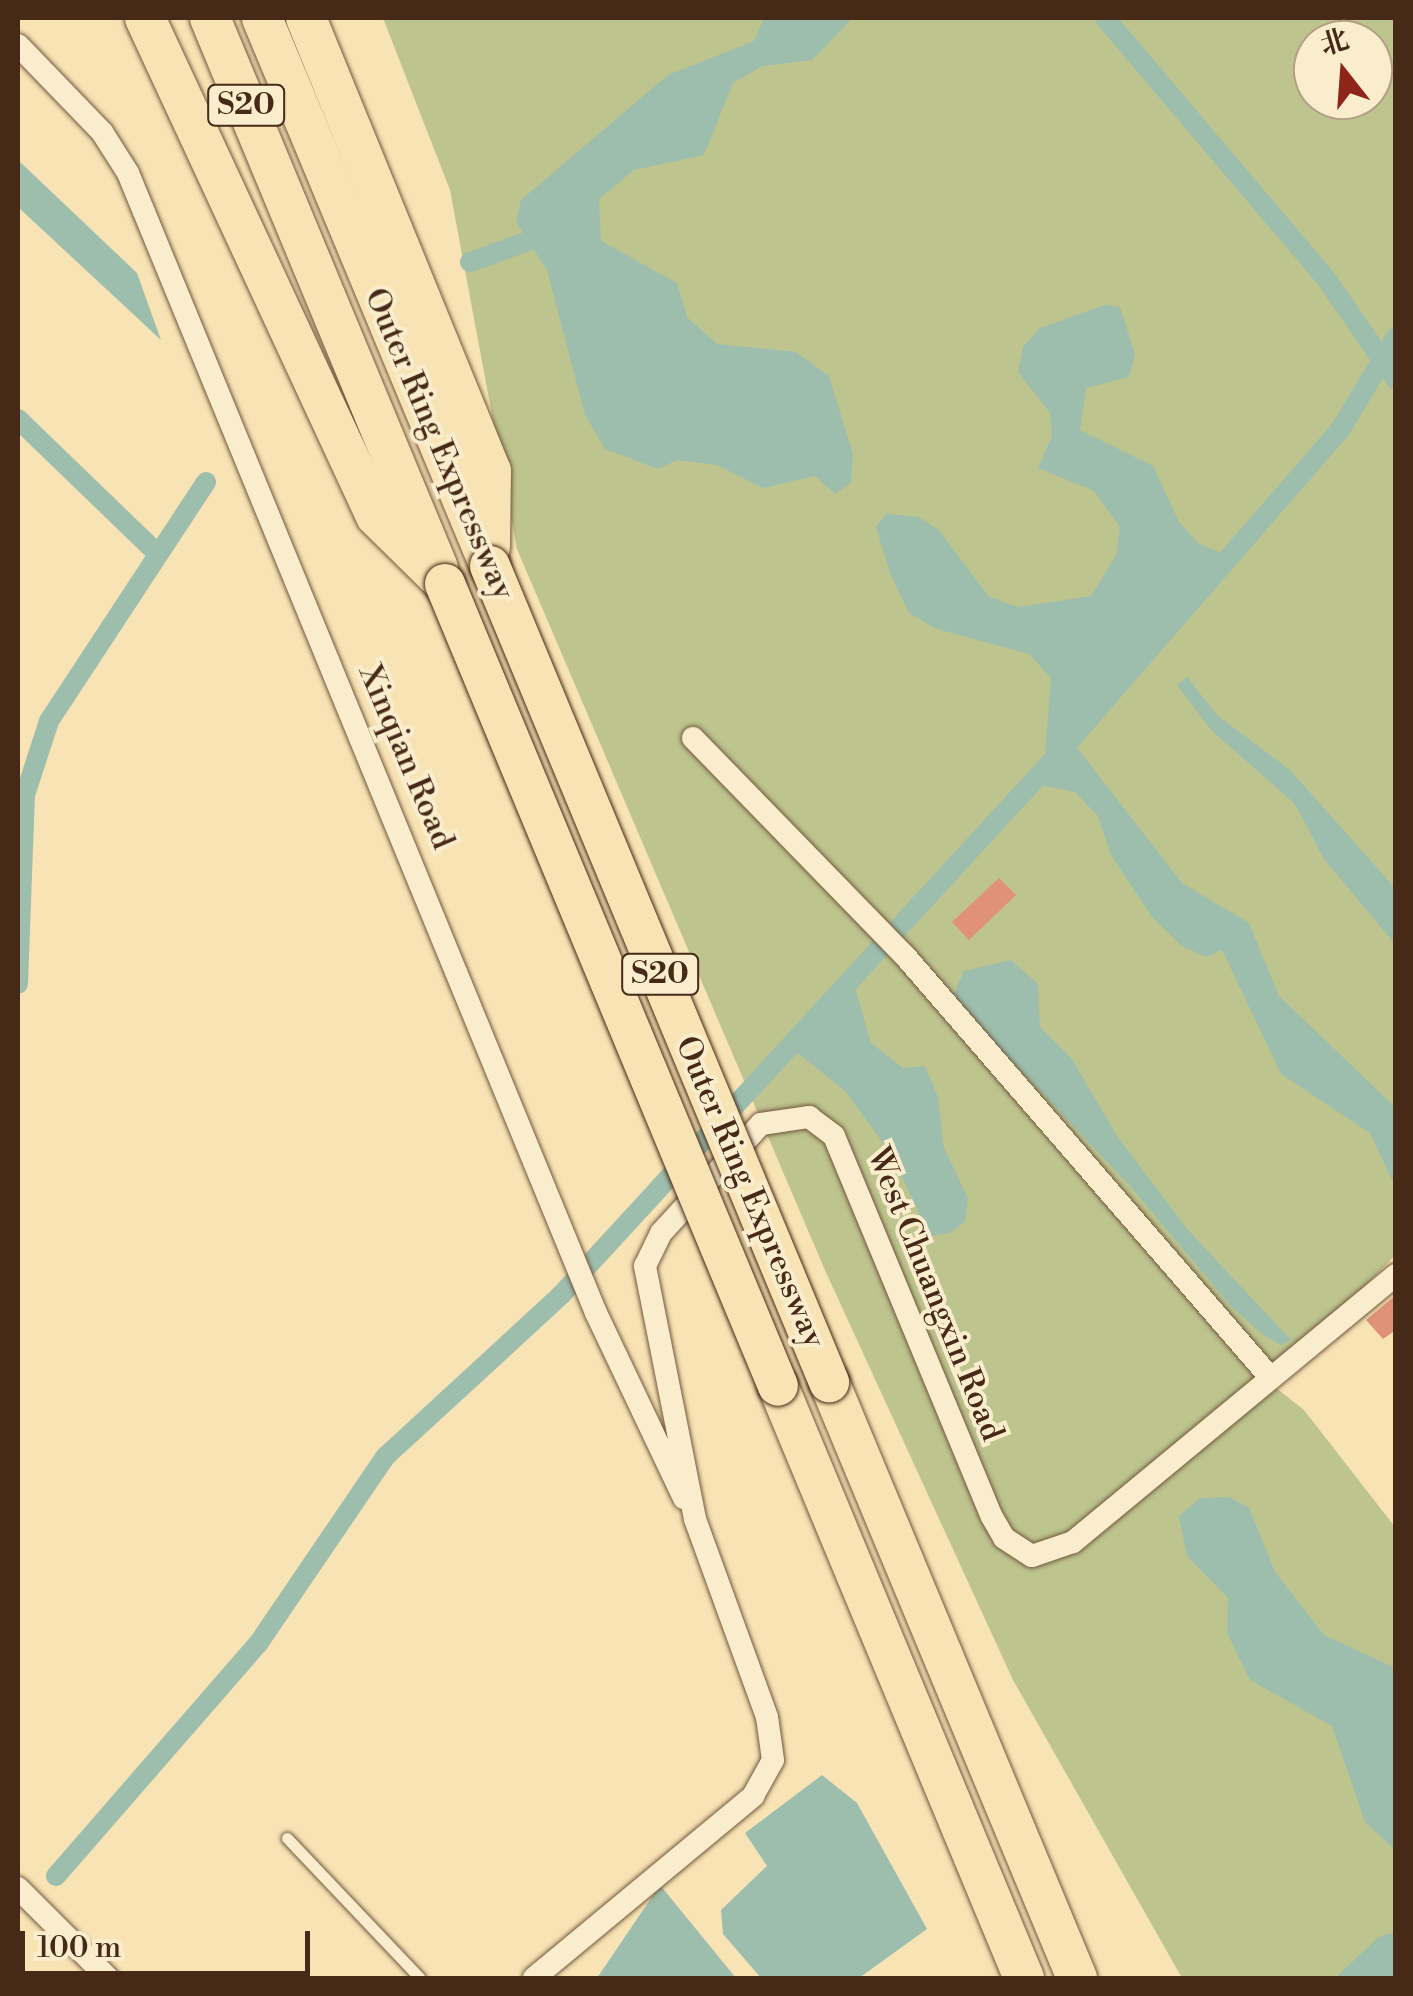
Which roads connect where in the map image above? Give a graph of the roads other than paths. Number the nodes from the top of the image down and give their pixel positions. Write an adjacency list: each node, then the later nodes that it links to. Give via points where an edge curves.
1 (144, 18): 7 (highway, via 376,516)
2 (210, 18): 7 (highway, Outer Ring Expressway / S20)
3 (262, 18): 6 (highway, Outer Ring Expressway / S20)
4 (306, 18): 6 (highway, via 491,471)
5 (21, 55): 11 (street, Xinqian Road, via 102,132 128,173 596,1313)
6 (490, 566): 18 (highway, Outer Ring Expressway / S20, bridge)
7 (445, 584): 17 (highway, Outer Ring Expressway / S20, bridge)
8 (693, 738): 10 (street, via 904,956)
9 (1396, 1274): 10 (street, West Chuangxin Road)
10 (1270, 1377): 11 (street, West Chuangxin Road, via 1058,1552 1018,1551 992,1517 834,1136 808,1116 777,1116 761,1124 661,1233 645,1266)
11 (694, 1519): 16 (street, West Chuangxin Road, via 767,1717 767,1778)
12 (287, 1838): 15 (lane)
13 (18, 1888): 14 (street)
14 (108, 1978)
15 (420, 1978)
16 (534, 1978)
17 (1024, 1978)
18 (1077, 1978)

